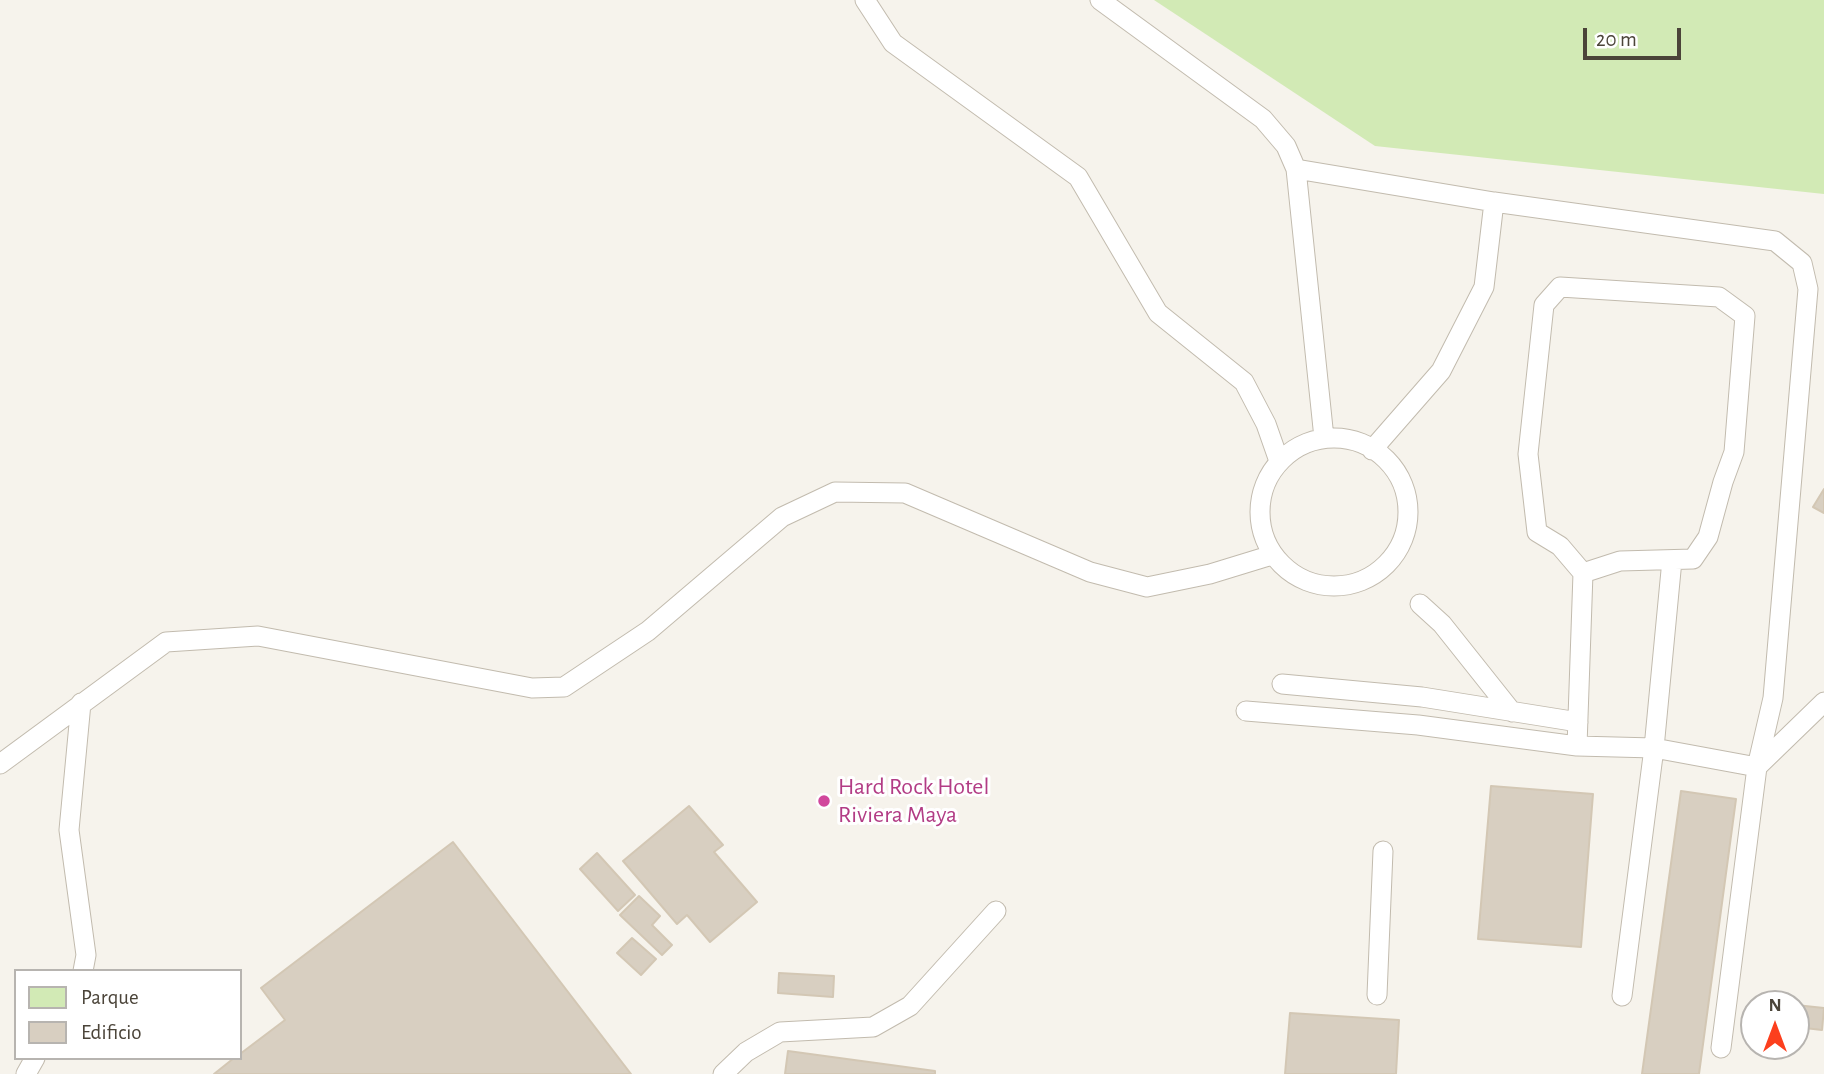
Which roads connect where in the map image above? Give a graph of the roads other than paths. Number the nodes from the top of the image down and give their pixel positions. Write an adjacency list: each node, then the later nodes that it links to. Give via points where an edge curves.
1 (865, 0): 7 (lane, via 893,43 1078,177 1158,313 1244,382)
2 (1100, 0): 3 (lane, via 1263,119 1286,146)
3 (1296, 169): 4 (lane); 5 (lane)
4 (1494, 202): 6 (lane, via 1483,287 1441,371); 21 (lane, via 1775,241 1802,263 1808,289 1773,698)
5 (1324, 438): 6 (lane, via 1350,439); 7 (lane, via 1299,445)
6 (1372, 450): 8 (lane, via 1385,457 1407,494 1409,520 1401,545 1388,564 1367,579 1326,585 1290,573)
7 (1279, 461): 8 (lane, via 1264,482 1259,501 1260,527)
8 (1272, 555): 14 (lane, via 1146,587 1090,572 905,493 835,492 782,517 648,631 564,687 532,688 258,636 166,642)
9 (1672, 560): 10 (lane, via 1620,562); 10 (lane, via 1693,559 1708,537 1734,452 1745,316 1719,297 1560,287 1544,305 1528,454 1536,532 1560,546); 19 (lane)
10 (1583, 573): 17 (lane)
11 (1420, 604): 16 (lane, via 1442,624)
12 (1282, 684): 16 (lane, via 1422,697)
13 (1824, 702): 21 (lane)
14 (81, 703): 20 (lane); 24 (lane, via 69,830 86,955)
15 (1246, 711): 18 (lane)
16 (1512, 712): 17 (lane)
17 (1578, 722): 18 (lane)
18 (1577, 746): 19 (lane)
19 (1654, 748): 21 (lane); 26 (lane)
20 (0, 764)
21 (1757, 767): 27 (lane)
22 (1383, 851): 25 (lane)
23 (996, 911): 28 (lane, via 911,1006 873,1027 780,1032 746,1052)
24 (83, 969)
25 (1377, 996)
26 (1622, 996)
27 (1721, 1048)
28 (723, 1074)

